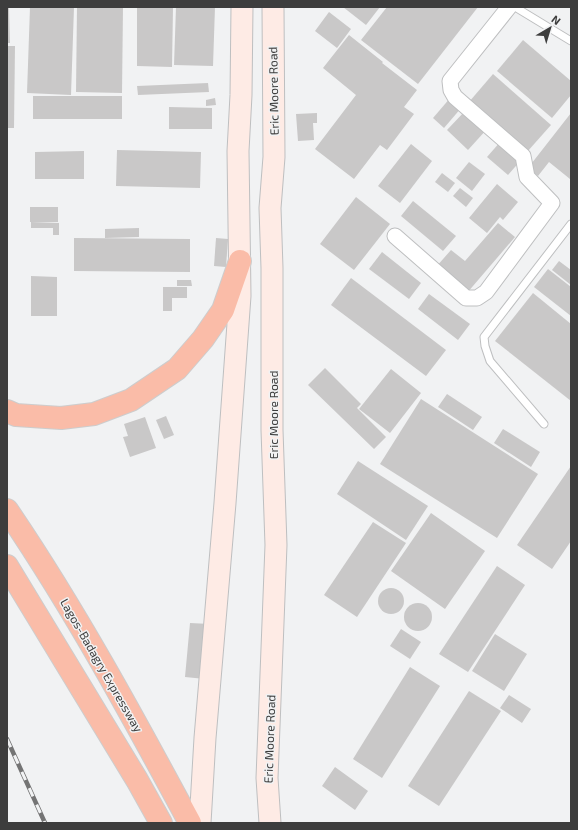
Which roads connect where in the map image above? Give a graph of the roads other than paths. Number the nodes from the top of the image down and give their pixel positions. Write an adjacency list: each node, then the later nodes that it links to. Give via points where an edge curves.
1 (242, 7): 8 (street, via 238,151)
2 (273, 7): 18 (street, Eric Moore Road, via 274,157 270,208 276,545 267,778)
3 (509, 7): 7 (street, via 450,81 451,90 523,156 527,177 552,202 486,292 477,298 466,298)
4 (515, 7): 5 (lane)
5 (571, 41)
6 (571, 224): 10 (lane, via 484,337 490,361)
7 (395, 236)
8 (240, 261): 9 (highway, via 223,310 203,339 176,369 131,400 94,414 61,418 16,415); 17 (street, via 235,380)
9 (7, 411)
10 (544, 424)
11 (7, 510): 16 (highway, Lagos-Badagry Expressway, via 76,619 134,718)
12 (7, 566): 13 (highway)
13 (137, 780): 14 (highway); 15 (highway)
14 (149, 823)
15 (161, 823)
16 (190, 823)
17 (200, 823)
18 (270, 823)

